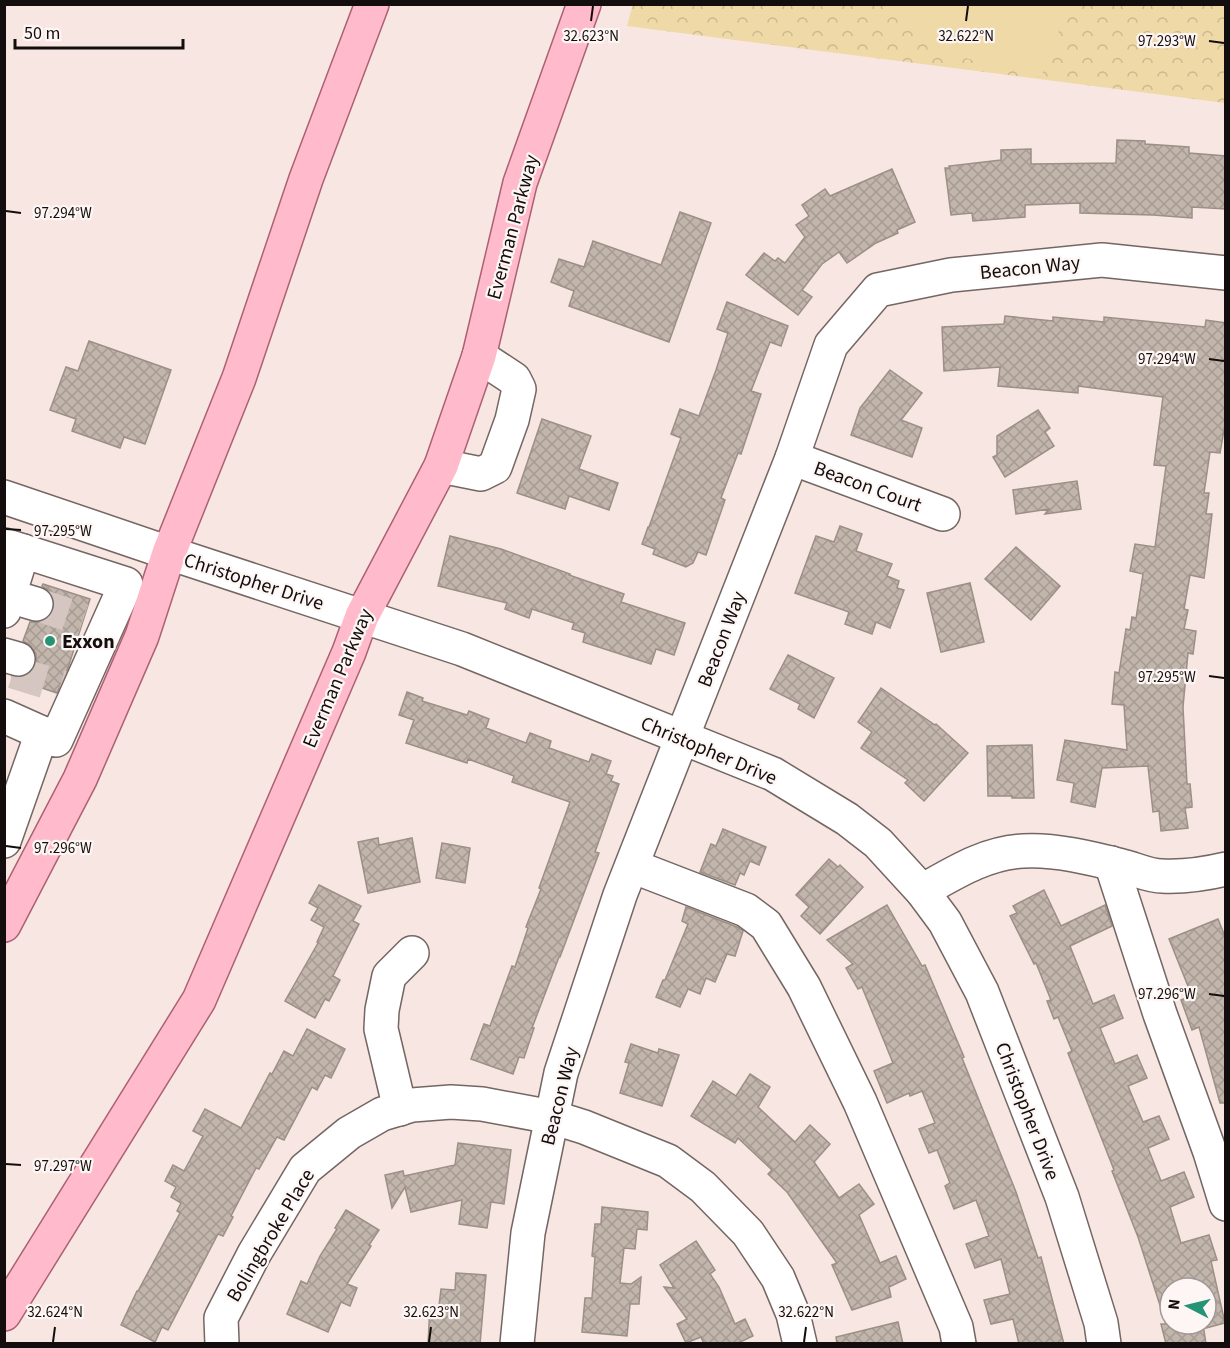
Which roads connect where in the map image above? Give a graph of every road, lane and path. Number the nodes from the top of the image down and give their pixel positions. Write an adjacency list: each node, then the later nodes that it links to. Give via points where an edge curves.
1 (372, 4): 10 (main road, via 306,179 239,378)
2 (584, 4): 4 (main road, Everman Parkway, via 520,183)
3 (1226, 273): 5 (street, Beacon Way, via 1102,260 951,275 878,290 831,345)
4 (479, 356): 6 (main road, Everman Parkway); 6 (street, via 514,379 519,389 512,420 495,467 481,474)
5 (792, 458): 8 (street, Beacon Court); 15 (street, Beacon Way)
6 (441, 466): 12 (main road, Everman Parkway)
7 (4, 497): 10 (street, Christopher Drive)
8 (944, 514)
9 (14, 548): 11 (street); 14 (street, via 126,584 95,623)
10 (170, 553): 12 (street, Christopher Drive); 16 (main road, via 142,636)
11 (17, 604)
12 (350, 612): 15 (street, Christopher Drive, via 462,649); 27 (main road, Everman Parkway, via 344,663 199,1000)
13 (4, 716): 14 (street)
14 (49, 736): 16 (street); 17 (street)
15 (682, 738): 19 (street, Beacon Way); 21 (street, Christopher Drive, via 773,774 847,819 878,843)
16 (93, 751): 22 (main road)
17 (4, 841)
18 (1111, 863): 20 (street, via 1161,876); 21 (street, via 1044,850 1020,851 981,859); 26 (street)
19 (632, 866): 25 (street, Beacon Way, via 561,1073); 31 (street, via 746,910 766,925 804,987 860,1102 956,1327)
20 (1226, 868)
21 (922, 891): 32 (street, Christopher Drive, via 945,922 982,992 1062,1197)
22 (4, 925)
23 (412, 953): 24 (street, via 389,976 382,1010 381,1029)
24 (400, 1109): 25 (street, Bolingbroke Place, via 451,1102); 28 (street, Bolingbroke Place, via 382,1114 349,1133 306,1169 221,1318)
25 (552, 1117): 29 (street, Beacon Way, via 528,1233); 30 (street, Bolingbroke Place, via 668,1161 703,1187 748,1233 778,1278 794,1314)
26 (1226, 1204)
27 (4, 1314)
28 (222, 1344)
29 (517, 1344)
30 (800, 1344)
31 (959, 1344)
32 (1104, 1344)

